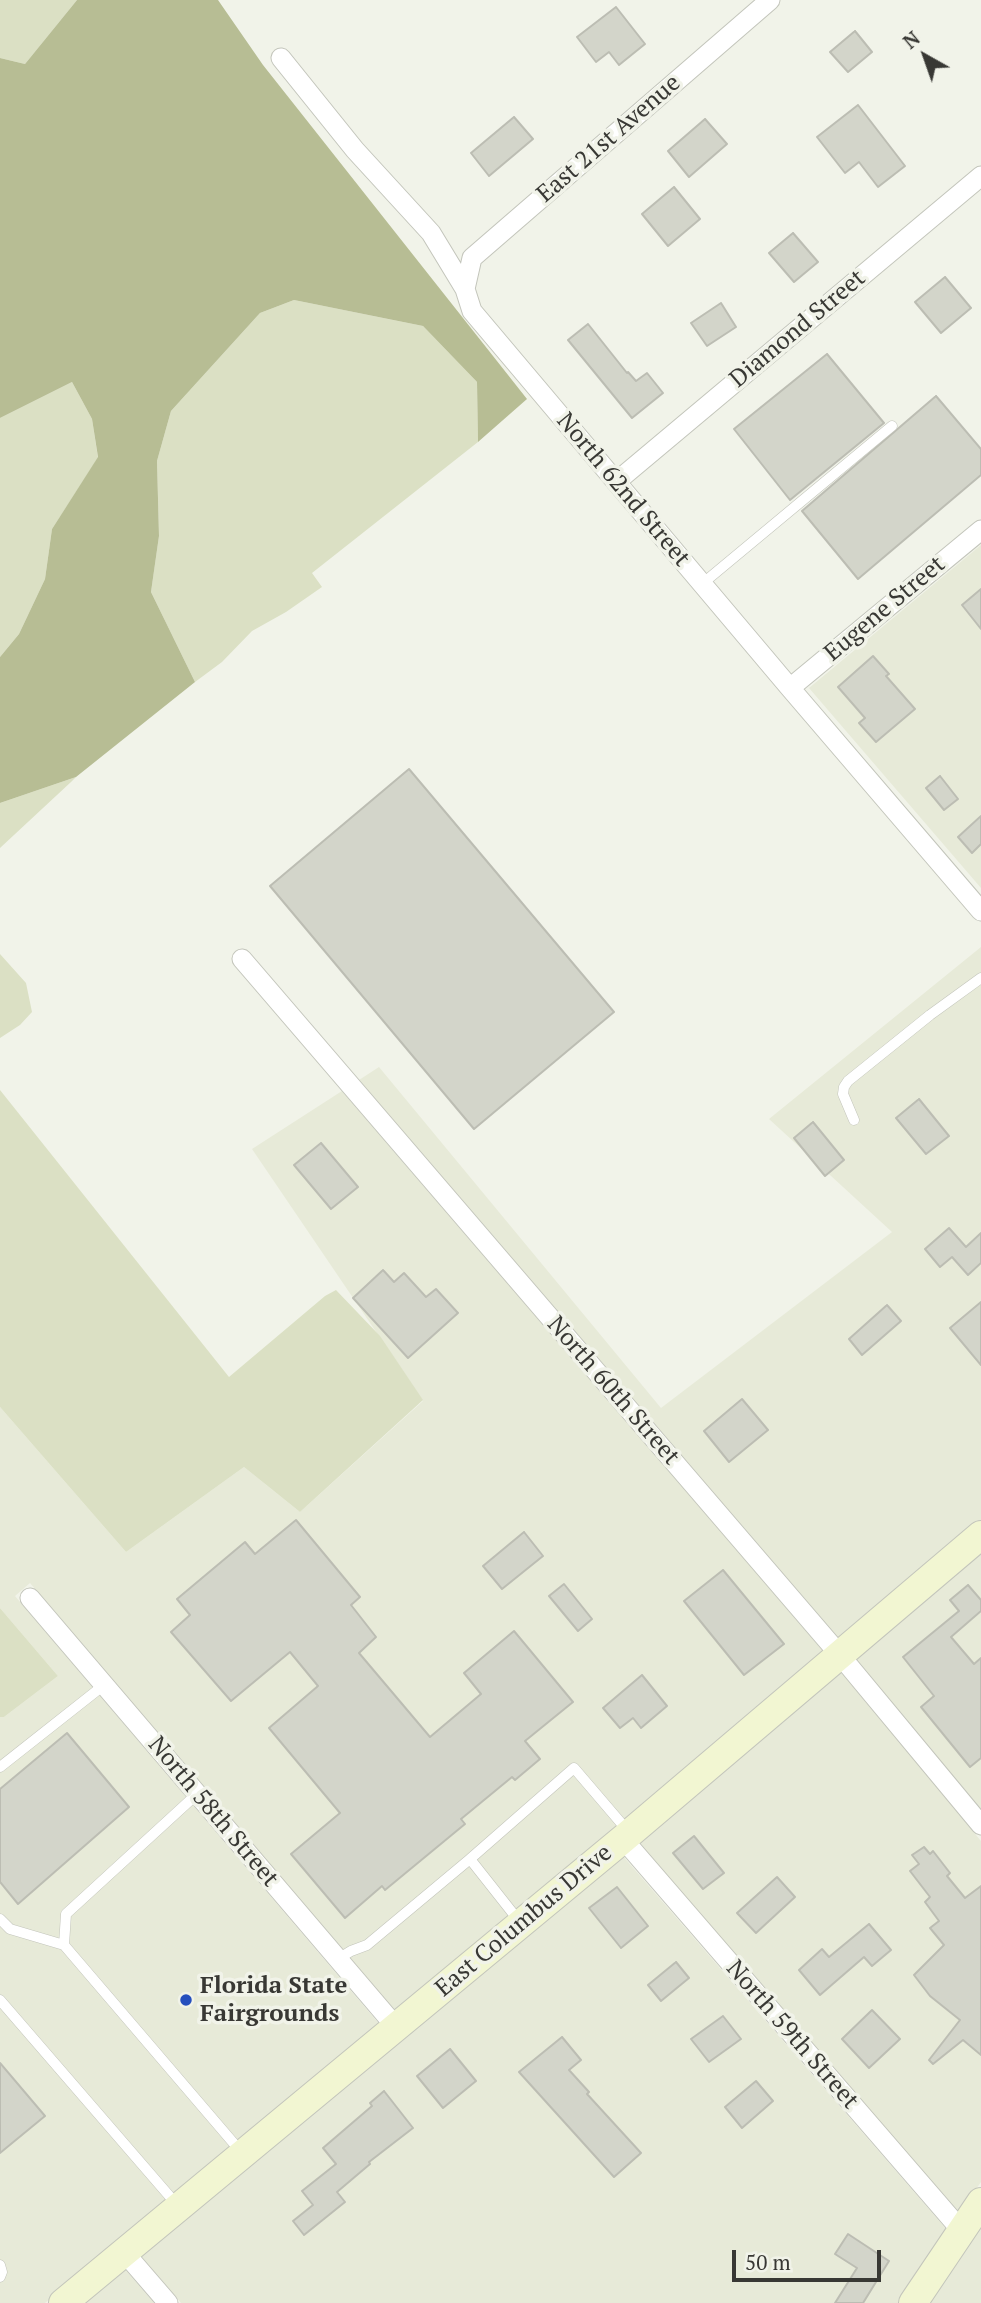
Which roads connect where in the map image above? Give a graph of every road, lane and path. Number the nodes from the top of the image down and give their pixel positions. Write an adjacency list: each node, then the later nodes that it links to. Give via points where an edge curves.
1 (770, 0): 4 (street, East 21st Avenue, via 472,258)
2 (281, 58): 4 (street, North 62nd Street, via 355,150 431,233)
3 (981, 176): 6 (street, Diamond Street)
4 (466, 289): 6 (street, North 62nd Street, via 472,310)
5 (892, 426): 8 (lane)
6 (616, 482): 8 (street, North 62nd Street)
7 (981, 530): 9 (street, Eugene Street)
8 (702, 584): 9 (street, North 62nd Street)
9 (790, 688): 10 (street, North 62nd Street)
10 (981, 912)
11 (242, 959): 16 (street, North 60th Street)
12 (981, 978): 13 (lane, via 848,1081 843,1094)
13 (854, 1120)
14 (981, 1535): 16 (main road, East Columbus Drive)
15 (30, 1598): 17 (street, North 58th Street)
16 (839, 1654): 20 (street, North 60th Street); 21 (main road, East Columbus Drive)
17 (104, 1685): 18 (lane); 19 (street, North 58th Street)
18 (0, 1767)
19 (197, 1794): 25 (lane, via 66,1914); 26 (street, North 58th Street)
20 (981, 1825)
21 (626, 1836): 22 (lane, via 574,1768); 24 (main road, East Columbus Drive); 32 (street, North 59th Street)
22 (470, 1859): 24 (lane); 26 (lane, via 367,1945)
23 (0, 1919): 25 (lane, via 10,1929)
24 (521, 1923): 28 (main road, East Columbus Drive)
25 (64, 1945): 29 (lane)
26 (338, 1959): 28 (street, North 58th Street)
27 (0, 2000): 31 (lane)
28 (396, 2027): 29 (main road, East Columbus Drive)
29 (242, 2154): 31 (main road, East Columbus Drive)
30 (981, 2202): 32 (main road)
31 (179, 2206): 33 (main road, East Columbus Drive)
32 (961, 2230): 36 (main road)
33 (124, 2252): 37 (main road, East Columbus Drive); 38 (street)
34 (0, 2265): 35 (lane)
35 (0, 2277)
36 (920, 2297)
37 (63, 2303)
38 (168, 2303)

